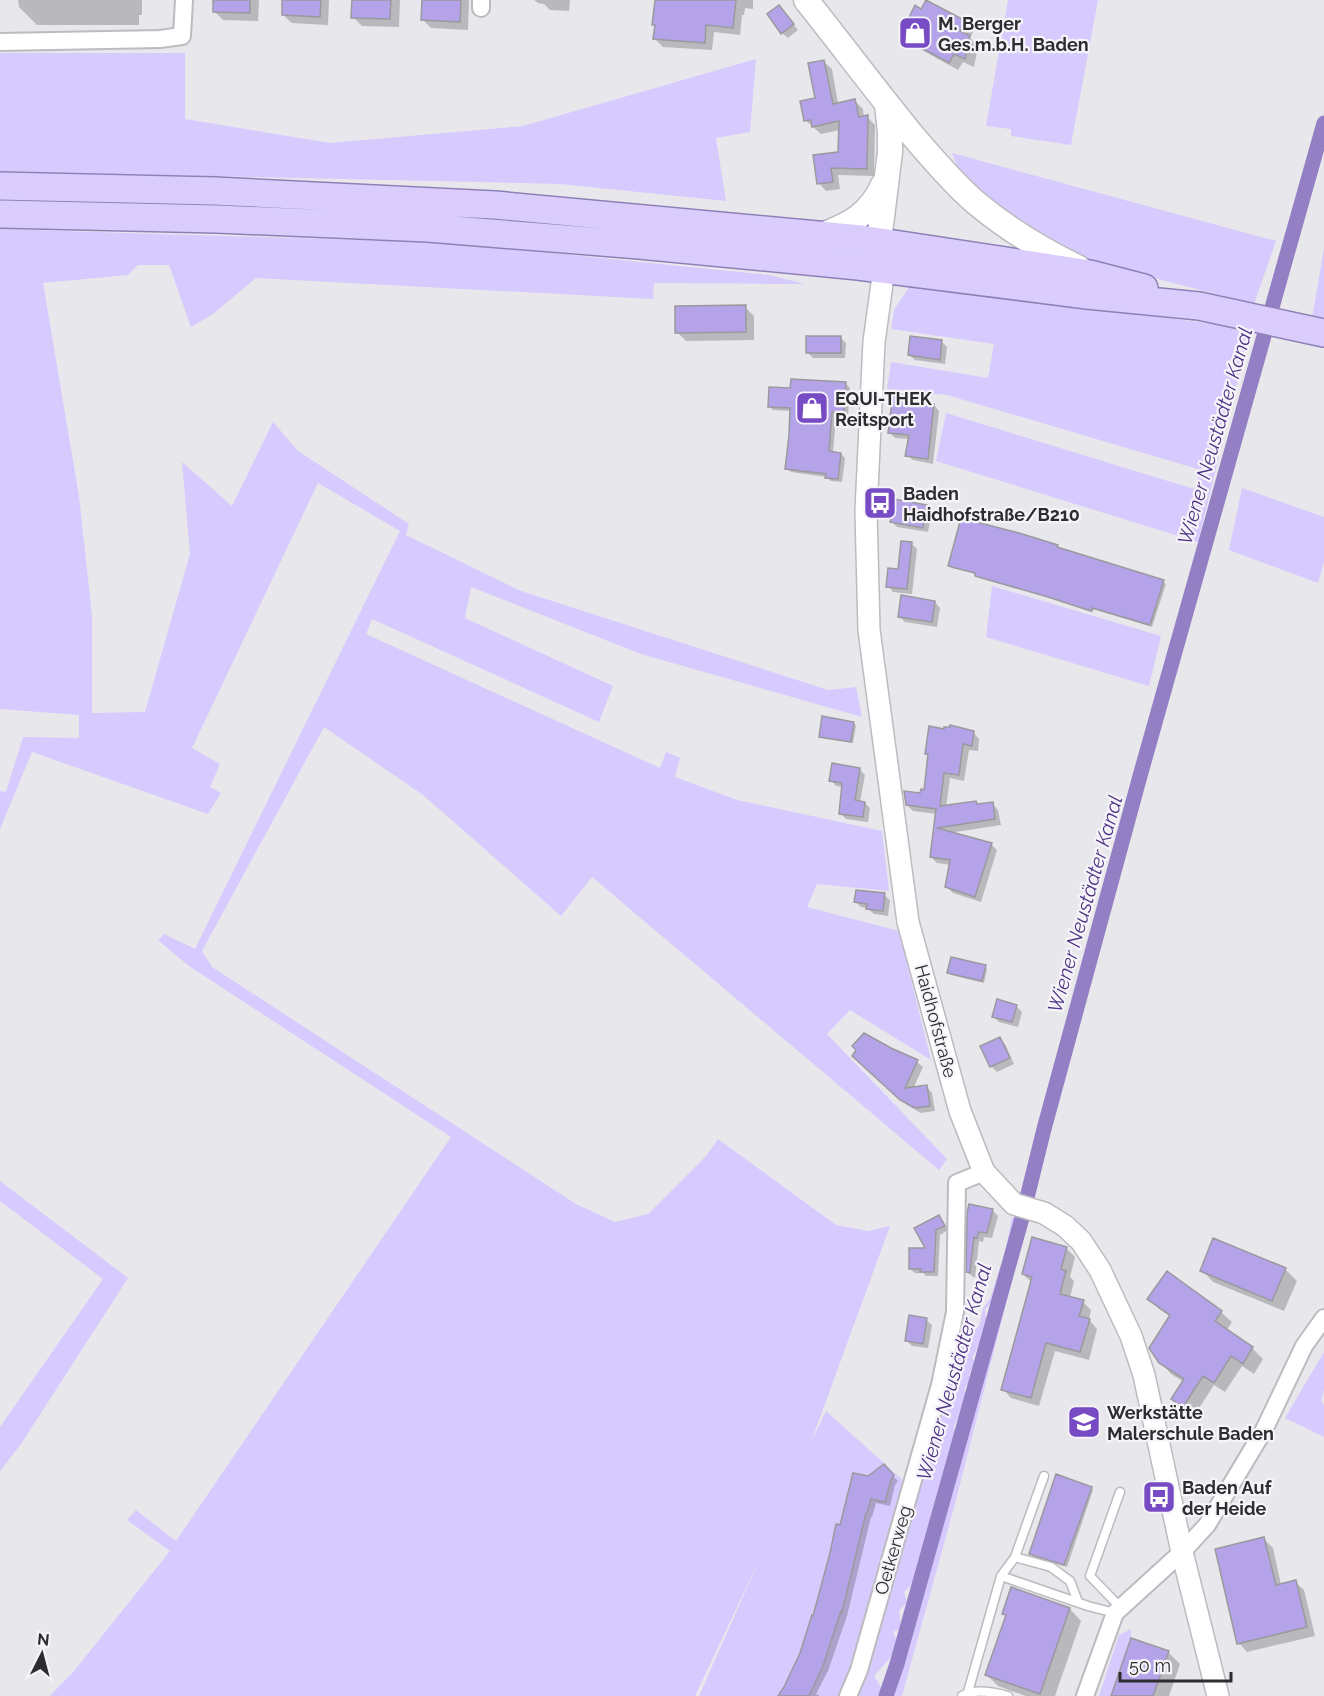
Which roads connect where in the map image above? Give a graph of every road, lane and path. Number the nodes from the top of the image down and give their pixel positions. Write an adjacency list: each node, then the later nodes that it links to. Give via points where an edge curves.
1 (184, 0): 3 (street, via 182,36)
2 (806, 0): 4 (main road)
3 (0, 42)
4 (887, 105): 5 (main road); 6 (main road, Haidhofstraße)
5 (904, 125): 10 (main road, Haidhofstraße, via 905,158); 12 (main road, via 976,203 1045,251)
6 (887, 177): 9 (main road, Haidhofstraße, via 860,217); 10 (main road, Haidhofstraße)
7 (0, 186): 9 (main road, via 215,191 495,205)
8 (0, 214): 11 (main road, via 428,228)
9 (822, 235): 10 (main road)
10 (887, 243): 11 (main road, Haidhofstraße); 12 (main road)
11 (884, 269): 13 (main road, via 1087,296); 15 (street, Haidhofstraße, via 875,300 866,511 869,630 908,922 960,1111)
12 (1090, 274): 13 (main road)
13 (1199, 306): 14 (main road)
14 (1324, 333)
15 (984, 1172): 19 (street, Haidhofstraße, via 1023,1206 1065,1226 1082,1241 1100,1270 1131,1336 1144,1375); 25 (street, Oetkerweg, via 957,1183 955,1312 940,1385 860,1670)
16 (1324, 1318): 19 (street, via 1304,1346 1264,1430 1226,1495 1207,1525)
17 (1044, 1476): 20 (lane)
18 (1120, 1492): 23 (lane, via 1090,1576)
19 (1182, 1552): 23 (street); 28 (street, Haidhofstraße)
20 (1015, 1557): 21 (lane); 22 (lane, via 1051,1566 1070,1581)
21 (1001, 1575): 22 (lane); 24 (lane)
22 (1078, 1602): 23 (lane)
23 (1118, 1610): 27 (street)
24 (965, 1694): 26 (lane, via 993,1692)
25 (848, 1696)
26 (1008, 1696)
27 (1085, 1696)
28 (1218, 1696)

